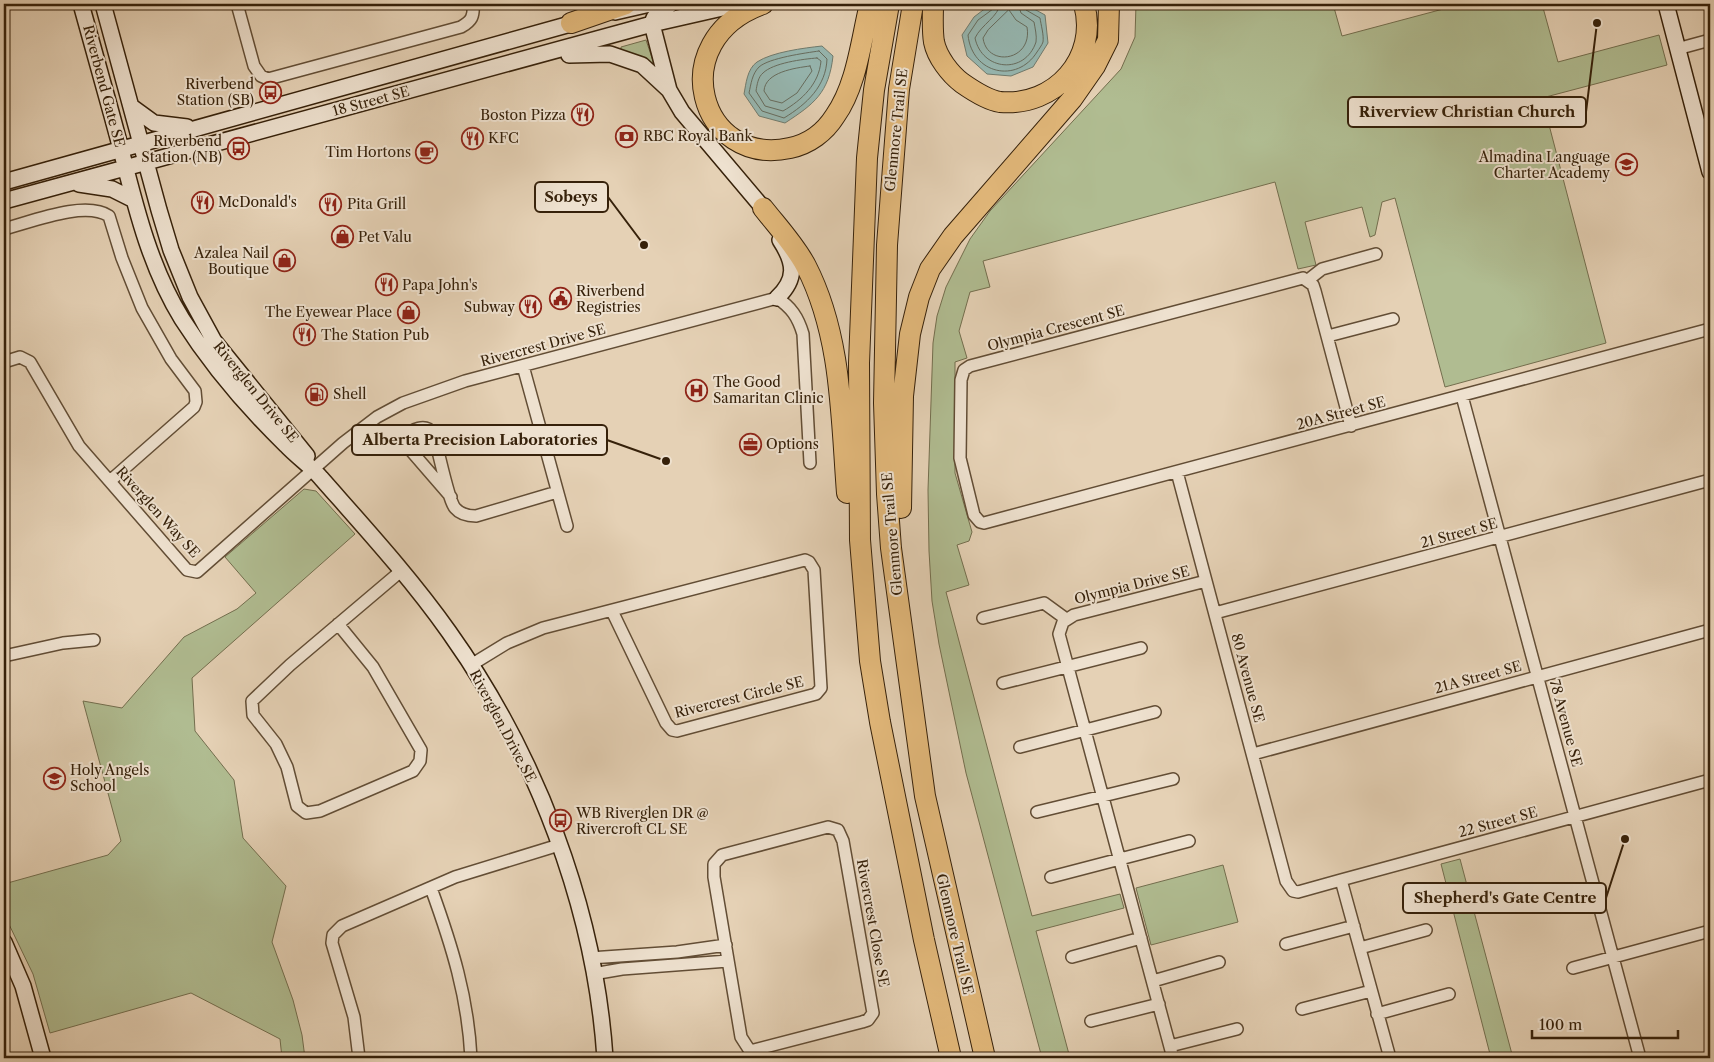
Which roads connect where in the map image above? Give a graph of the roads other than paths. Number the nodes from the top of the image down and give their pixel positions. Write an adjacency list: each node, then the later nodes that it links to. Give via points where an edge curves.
1 (81, 4): 26 (main road, Riverbend Gate SE)
2 (103, 4): 23 (main road, Riverbend Gate SE)
3 (237, 4): 4 (street, via 254,66 261,76 268,79 461,27 474,16)
4 (473, 4)
5 (626, 4): 17 (highway)
6 (650, 4): 17 (main road, 18 Street SE)
7 (671, 4): 18 (main road, via 659,11)
8 (740, 4): 18 (main road, 18 Street SE)
9 (763, 4): 10 (highway, via 737,17 718,34 707,52 702,79 709,110 725,131 746,145 773,150 804,144 818,135 836,115 849,85)
10 (870, 4)
11 (889, 4): 68 (highway, Glenmore Trail SE, via 874,90 867,158 859,364 860,540)
12 (913, 4): 67 (highway, Glenmore Trail SE, via 892,158 885,333 887,494)
13 (934, 4): 14 (highway, via 934,43 944,64 955,78 998,102 1042,95 1067,78 1076,67 1086,42 1088,16)
14 (1084, 4)
15 (1109, 4): 67 (highway, via 1108,40 1095,66 1072,99 953,236 930,269 919,298 910,334 903,396 900,495)
16 (1666, 4): 20 (main road)
17 (571, 23): 24 (main road, 18 Street SE)
18 (652, 24): 21 (main road, 18 Street SE); 22 (main road)
19 (1710, 40): 20 (street)
20 (1677, 49): 29 (main road)
21 (537, 56): 22 (main road, via 617,55 642,65); 27 (main road, 18 Street SE)
22 (669, 90): 34 (main road, via 682,112)
23 (132, 107): 24 (main road, via 154,124); 25 (main road, Riverbend Gate SE)
24 (204, 126): 25 (main road, 18 Street SE)
25 (142, 144): 26 (main road, 18 Street SE); 27 (main road, Riverglen Drive SE)
26 (121, 150): 28 (main road, Riverbend Gate SE); 30 (main road, 18 Street SE)
27 (146, 163): 28 (main road, 18 Street SE); 47 (main road, Riverglen Drive SE, via 171,250 197,311 214,341 294,438)
28 (126, 168): 31 (main road, 18 Street SE); 32 (main road, Riverglen Drive SE)
29 (1710, 172)
30 (4, 182)
31 (71, 183): 32 (main road, via 112,188); 33 (main road, 18 Street SE)
32 (134, 200): 47 (main road, Riverglen Drive SE, via 151,255 182,319 239,393 284,443)
33 (4, 201)
34 (763, 208): 38 (main road, via 791,262 792,280); 68 (highway, via 805,265 831,333 854,583)
35 (4, 229): 50 (street, via 72,211 98,210 109,216 142,308 195,391 194,407)
36 (1376, 254): 37 (street, Olympia Crescent SE, via 1322,269)
37 (1308, 280): 41 (street, via 1315,291); 53 (street, Olympia Crescent SE, via 1296,278 966,368 961,380 960,458 974,515)
38 (777, 298): 43 (street, Rivercrest Drive SE); 46 (street, via 797,317 803,334)
39 (1393, 319): 41 (street)
40 (1710, 329): 44 (street, 20A Street SE)
41 (1328, 336): 45 (street)
42 (4, 362): 50 (street, Riverglen Way SE, via 20,357 30,362 79,446)
43 (523, 366): 47 (street, Rivercrest Drive SE, via 403,403 364,426); 51 (street)
44 (1462, 396): 45 (street, 20A Street SE); 55 (street, 78 Avenue SE)
45 (1351, 426): 48 (street, 20A Street SE)
46 (810, 463)
47 (313, 469): 50 (street, Riverglen Way SE, via 197,572 187,570); 56 (main road, Riverglen Drive SE)
48 (1177, 472): 53 (street, 20A Street SE, via 988,523); 57 (street, 80 Avenue SE)
49 (1710, 480): 55 (street, 21 Street SE)
50 (110, 481)
51 (558, 492): 52 (street, via 469,516 456,510); 54 (street)
52 (451, 497): 52 (street, via 433,433 422,427 408,434 406,445)
53 (980, 522)
54 (567, 526)
55 (1501, 537): 59 (street, 21 Street SE); 71 (street, 78 Avenue SE)
56 (401, 571): 62 (street); 69 (main road, Riverglen Drive SE, via 449,631)
57 (1206, 581): 59 (street, 80 Avenue SE); 61 (street, Olympia Drive SE)
58 (612, 611): 58 (street, Rivercrest Circle SE, via 797,560 809,562 814,570 821,688 816,694 672,730); 69 (street, Rivercrest Circle SE, via 521,636)
59 (1215, 613): 76 (street, 80 Avenue SE)
60 (983, 618): 61 (street, Olympia Drive SE, via 1044,603)
61 (1066, 619): 70 (street, Olympia Drive SE, via 1059,634)
62 (338, 624): 62 (street, via 386,685 420,750 420,761 413,771 320,811 306,813 296,806 287,766 276,744 253,715 252,701)
63 (1710, 630): 71 (street, 21A Street SE)
64 (94, 640): 66 (street)
65 (1141, 648): 70 (street)
66 (4, 656)
67 (906, 660): 119 (highway, Glenmore Trail SE, via 924,796)
68 (870, 661): 118 (highway, Glenmore Trail SE, via 889,773)
69 (471, 665): 83 (main road, Riverglen Drive SE, via 520,751)
70 (1067, 665): 72 (street); 74 (street, Olympia Drive SE)
71 (1538, 676): 76 (street, 21A Street SE); 81 (street, 78 Avenue SE)
72 (1003, 683)
73 (1155, 712): 74 (street)
74 (1084, 730): 75 (street); 79 (street, Olympia Drive SE)
75 (1020, 747)
76 (1253, 754): 88 (street, 80 Avenue SE, via 1286,881)
77 (1173, 778): 79 (street)
78 (1710, 780): 81 (street, 22 Street SE)
79 (1102, 795): 80 (street); 84 (street, Olympia Drive SE)
80 (1036, 812)
81 (1575, 817): 86 (street, 22 Street SE); 98 (street, 78 Avenue SE)
82 (1189, 841): 84 (street)
83 (559, 845): 87 (street, via 488,866); 99 (main road, Riverglen Drive SE)
84 (1119, 858): 85 (street); 92 (street, Olympia Drive SE)
85 (1051, 877)
86 (1342, 880): 88 (street, 22 Street SE, via 1298,892); 89 (street)
87 (431, 888): 115 (street, via 342,926 333,935 332,943 354,1017); 116 (street, via 466,1006)
88 (1293, 890)
89 (1354, 926): 95 (street); 96 (street)
90 (1426, 930): 96 (street)
91 (1710, 931): 98 (street)
92 (1141, 938): 97 (street); 104 (street, Olympia Drive SE)
93 (4, 942): 114 (main road, via 23,986)
94 (726, 944): 99 (street, via 677,952); 100 (street, Rivercrest Close SE); 100 (street, Rivercrest Close SE, via 714,877 717,858 722,854 828,827 842,834 873,1008 871,1017 750,1051 741,1038)
95 (1286, 944)
96 (1360, 948): 105 (street)
97 (1072, 956)
98 (1612, 957): 102 (street); 121 (street, 78 Avenue SE)
99 (590, 958): 103 (main road, Riverglen Drive SE)
100 (728, 960): 103 (street)
101 (1219, 962): 104 (street)
102 (1573, 968)
103 (593, 974): 117 (main road, Riverglen Drive SE)
104 (1153, 981): 107 (street, Olympia Drive SE)
105 (1372, 991): 108 (street); 109 (street)
106 (1449, 994): 109 (street)
107 (1159, 1004): 110 (street); 112 (street, Olympia Drive SE)
108 (1302, 1009)
109 (1378, 1014): 113 (street)
110 (1091, 1021)
111 (1236, 1029): 112 (street)
112 (1170, 1046): 120 (street, Olympia Drive SE)
113 (1386, 1057)
114 (43, 1058)
115 (359, 1058)
116 (471, 1058)
117 (604, 1058)
118 (951, 1058)
119 (985, 1058)
120 (1174, 1058)
121 (1640, 1058)

